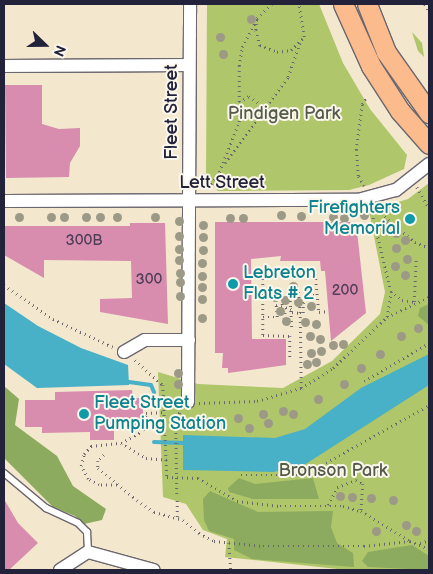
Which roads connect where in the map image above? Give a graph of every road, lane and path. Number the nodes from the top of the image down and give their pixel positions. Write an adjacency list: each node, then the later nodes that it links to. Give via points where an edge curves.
1 (190, 4): 11 (street, Fleet Street)
2 (272, 4): 8 (path)
3 (299, 4): 9 (path, via 304,31)
4 (343, 4): 16 (main road, via 370,66 400,111)
5 (366, 4): 15 (main road, via 386,52)
6 (425, 4): 7 (path)
7 (429, 11)
8 (258, 19): 9 (path, via 257,37 264,48 285,52); 13 (path, via 242,47 236,84)
9 (300, 43): 14 (path, via 288,77)
10 (4, 66): 11 (street)
11 (190, 66): 20 (street, Fleet Street)
12 (367, 96): 22 (path, via 362,104 357,171)
13 (240, 102): 14 (path, via 249,96); 18 (path, via 239,122)
14 (264, 107): 18 (path)
15 (429, 113)
16 (429, 144)
17 (429, 164): 19 (street, Lett Street)
18 (219, 172): 20 (path, via 206,191)
19 (413, 179): 22 (street, Lett Street); 23 (path)
20 (189, 200): 21 (street, Lett Street); 22 (street, Lett Street); 45 (street, Fleet Street)
21 (4, 201)
22 (371, 205): 24 (path, via 415,242); 31 (path)
23 (429, 208)
24 (429, 248)
25 (416, 258): 35 (path)
26 (263, 269): 41 (path)
27 (314, 269): 32 (path)
28 (4, 286): 47 (path, via 53,318)
29 (298, 288): 40 (path)
30 (290, 291): 38 (path)
31 (391, 291): 35 (path, via 402,300); 42 (path)
32 (317, 294): 39 (path, via 319,312); 40 (path, via 308,295 303,303 303,313)
33 (282, 295): 36 (path)
34 (429, 296): 35 (path)
35 (414, 302): 42 (path)
36 (282, 305): 37 (path); 41 (path, via 276,305 277,317)
37 (285, 309): 38 (path); 43 (path)
38 (292, 311): 40 (path); 44 (path)
39 (328, 311)
40 (300, 313): 50 (path)
41 (263, 317): 48 (path, via 263,335 290,336)
42 (387, 317): 50 (path, via 333,368)
43 (284, 319)
44 (292, 329)
45 (189, 340): 47 (street, via 145,340); 51 (street, Fleet Street)
46 (429, 343): 49 (path)
47 (124, 352): 53 (path, via 160,380 165,390)
48 (290, 357)
49 (364, 381)
50 (301, 388): 51 (path, via 257,401)
51 (188, 402)
52 (429, 405): 59 (path, via 304,475)
53 (165, 412): 55 (path, via 146,413 145,429); 57 (path)
54 (176, 423): 63 (path, bridge)
55 (121, 443): 57 (path, via 146,458); 60 (path, via 91,446 81,466 84,476 93,483)
56 (104, 455): 60 (path, via 98,462 98,468)
57 (167, 460): 61 (path, via 167,477 198,478 238,501 280,506)
58 (4, 473): 69 (lane, via 46,508 78,523 87,532)
59 (241, 475)
60 (118, 485): 63 (path, via 154,512)
61 (328, 505): 62 (path); 62 (path, via 337,487 356,480 363,484)
62 (361, 511): 65 (path)
63 (177, 517): 66 (path, via 206,538)
64 (429, 540): 67 (path)
65 (410, 541): 66 (path, via 364,546); 67 (path)
66 (229, 543): 72 (path)
67 (420, 543): 68 (path)
68 (429, 549)
69 (88, 552): 70 (street); 71 (street)
70 (60, 570)
71 (154, 570)
72 (231, 570)

